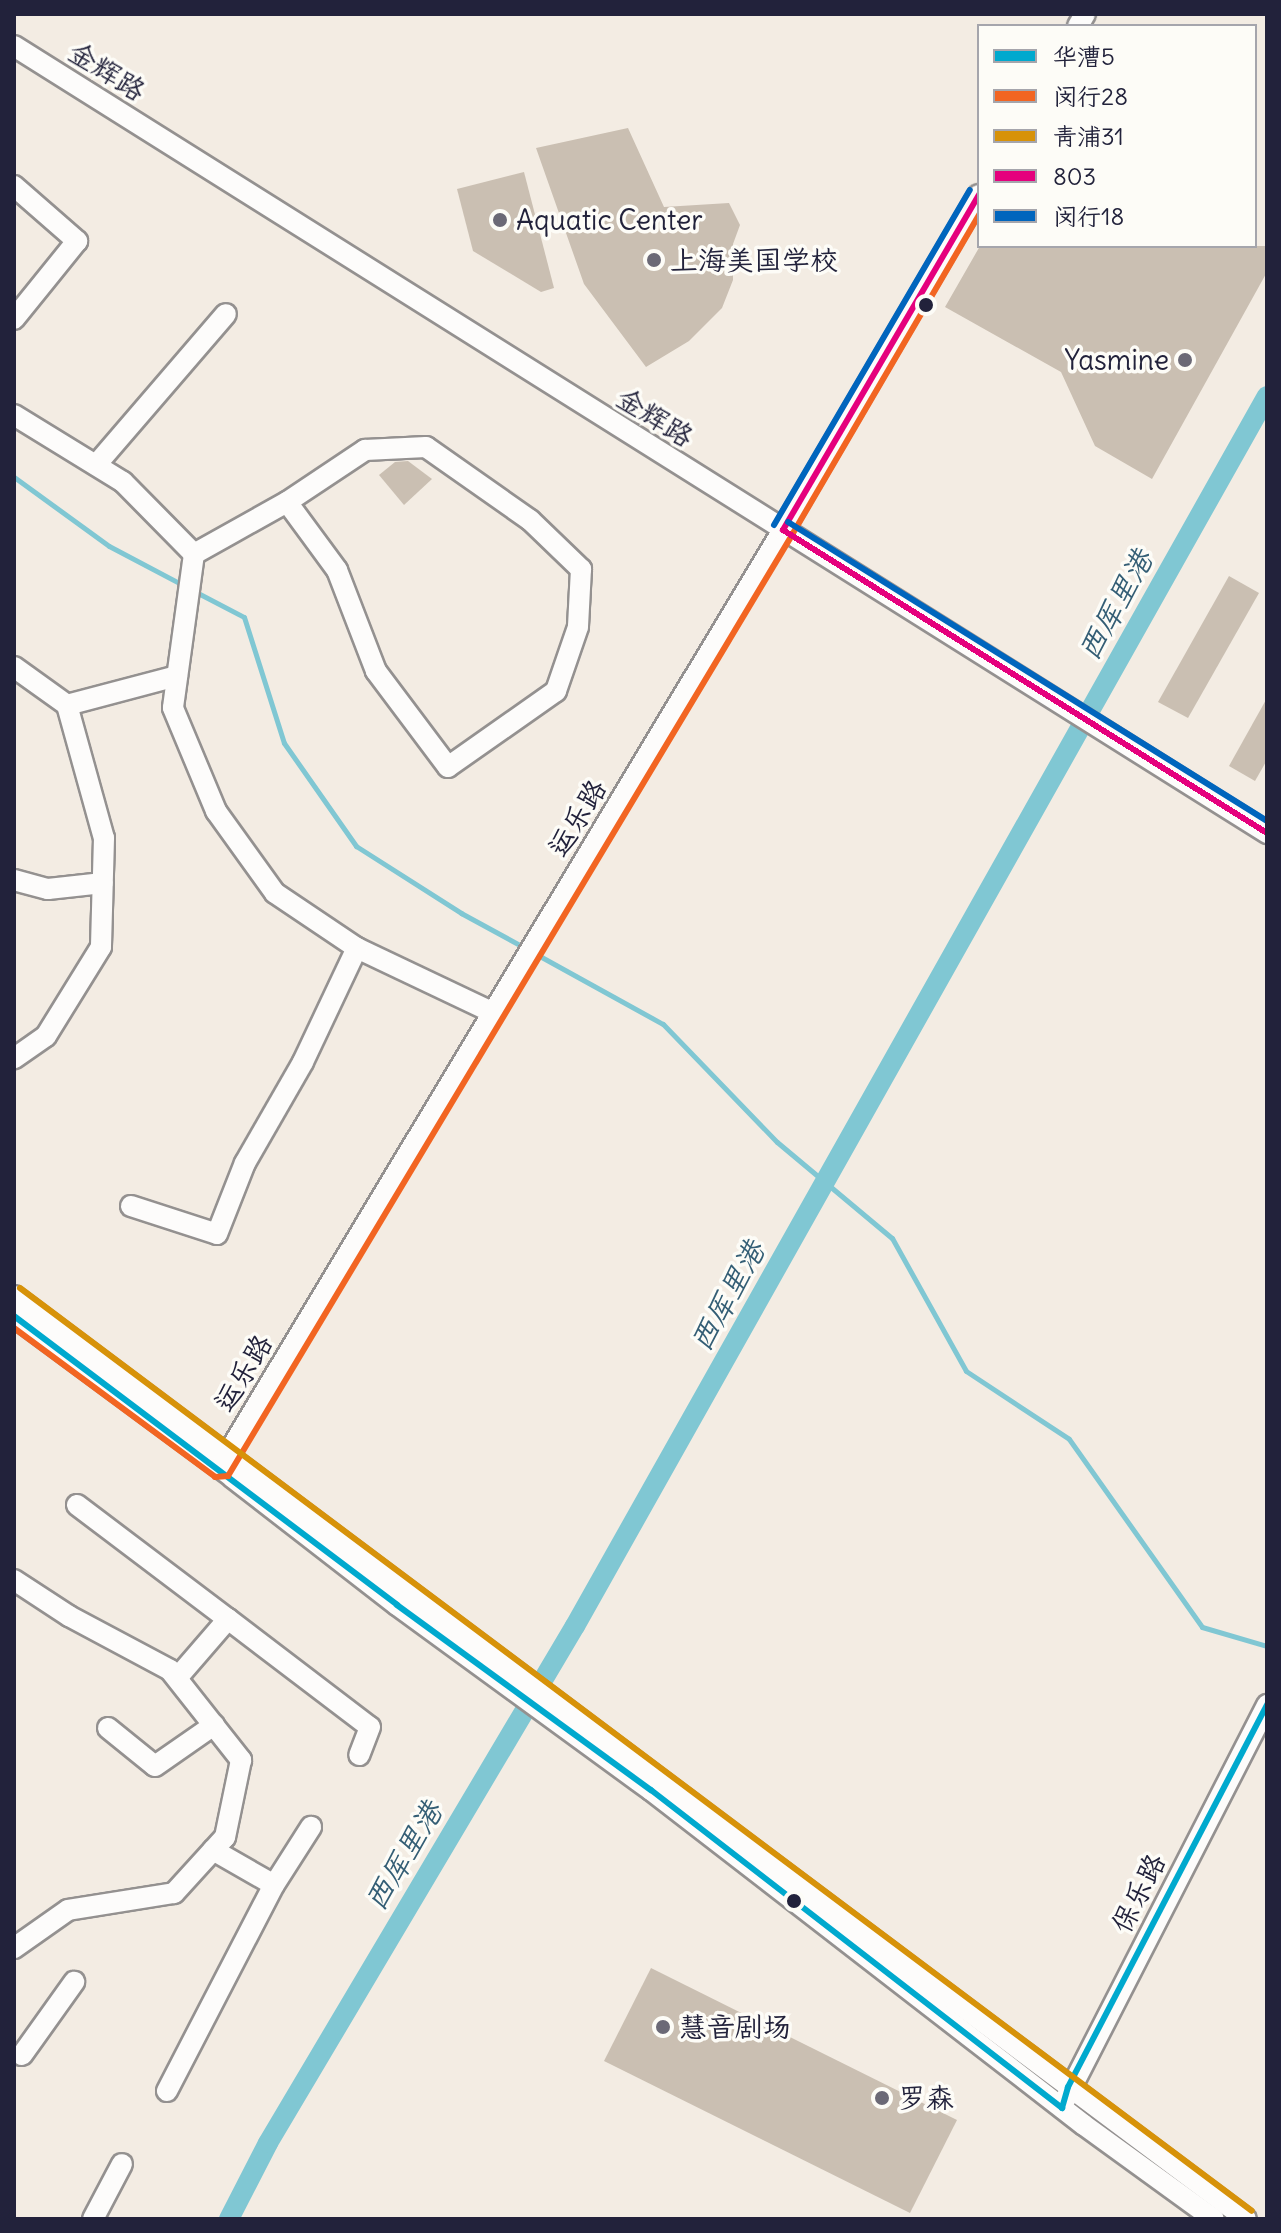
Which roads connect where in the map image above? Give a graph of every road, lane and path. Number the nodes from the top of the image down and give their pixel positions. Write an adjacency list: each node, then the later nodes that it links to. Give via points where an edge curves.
1 (14, 46): 9 (street, 金辉路)
2 (14, 186): 5 (street, via 77,241)
3 (977, 198): 9 (street, 运乐路)
4 (226, 314): 7 (street)
5 (14, 319)
6 (14, 415): 7 (street)
7 (96, 465): 10 (street, via 123,482)
8 (287, 502): 8 (street, via 365,450 426,447 472,479 530,520 581,569 578,627 556,691 448,767 376,671 337,570); 10 (street)
9 (783, 530): 14 (street, 金辉路); 18 (street, 运乐路)
10 (194, 554): 12 (street)
11 (14, 667): 13 (street)
12 (177, 676): 13 (street); 17 (street, via 173,708 216,811 275,893)
13 (67, 705): 16 (street, via 104,838)
14 (1267, 833)
15 (14, 880): 16 (street, via 48,889)
16 (103, 883): 19 (street, via 101,947 46,1036)
17 (357, 948): 18 (street); 20 (street, via 303,1062 245,1163 217,1234)
18 (492, 1012): 23 (street, 运乐路)
19 (14, 1058)
20 (131, 1206)
21 (14, 1296): 23 (street)
22 (14, 1316): 23 (street)
23 (224, 1461): 27 (street)
24 (77, 1505): 26 (street)
25 (14, 1580): 28 (street)
26 (228, 1619): 28 (street); 32 (street, via 370,1727)
27 (501, 1670): 39 (street, via 552,1698); 41 (street, via 562,1725)
28 (177, 1678): 30 (street)
29 (1267, 1705): 39 (street, 保乐路)
30 (214, 1725): 31 (street, via 155,1766); 34 (street, via 241,1760 225,1837)
31 (108, 1728)
32 (359, 1755)
33 (311, 1827): 35 (street)
34 (213, 1850): 35 (street); 36 (street, via 174,1893 68,1910)
35 (274, 1885): 40 (street)
36 (14, 1948)
37 (74, 1982): 38 (street)
38 (17, 2058)
39 (1068, 2087): 41 (street, 保乐路); 45 (street)
40 (167, 2091)
41 (1062, 2108): 44 (street)
42 (122, 2164): 43 (street)
43 (93, 2219)
44 (1214, 2219)
45 (1246, 2219)

